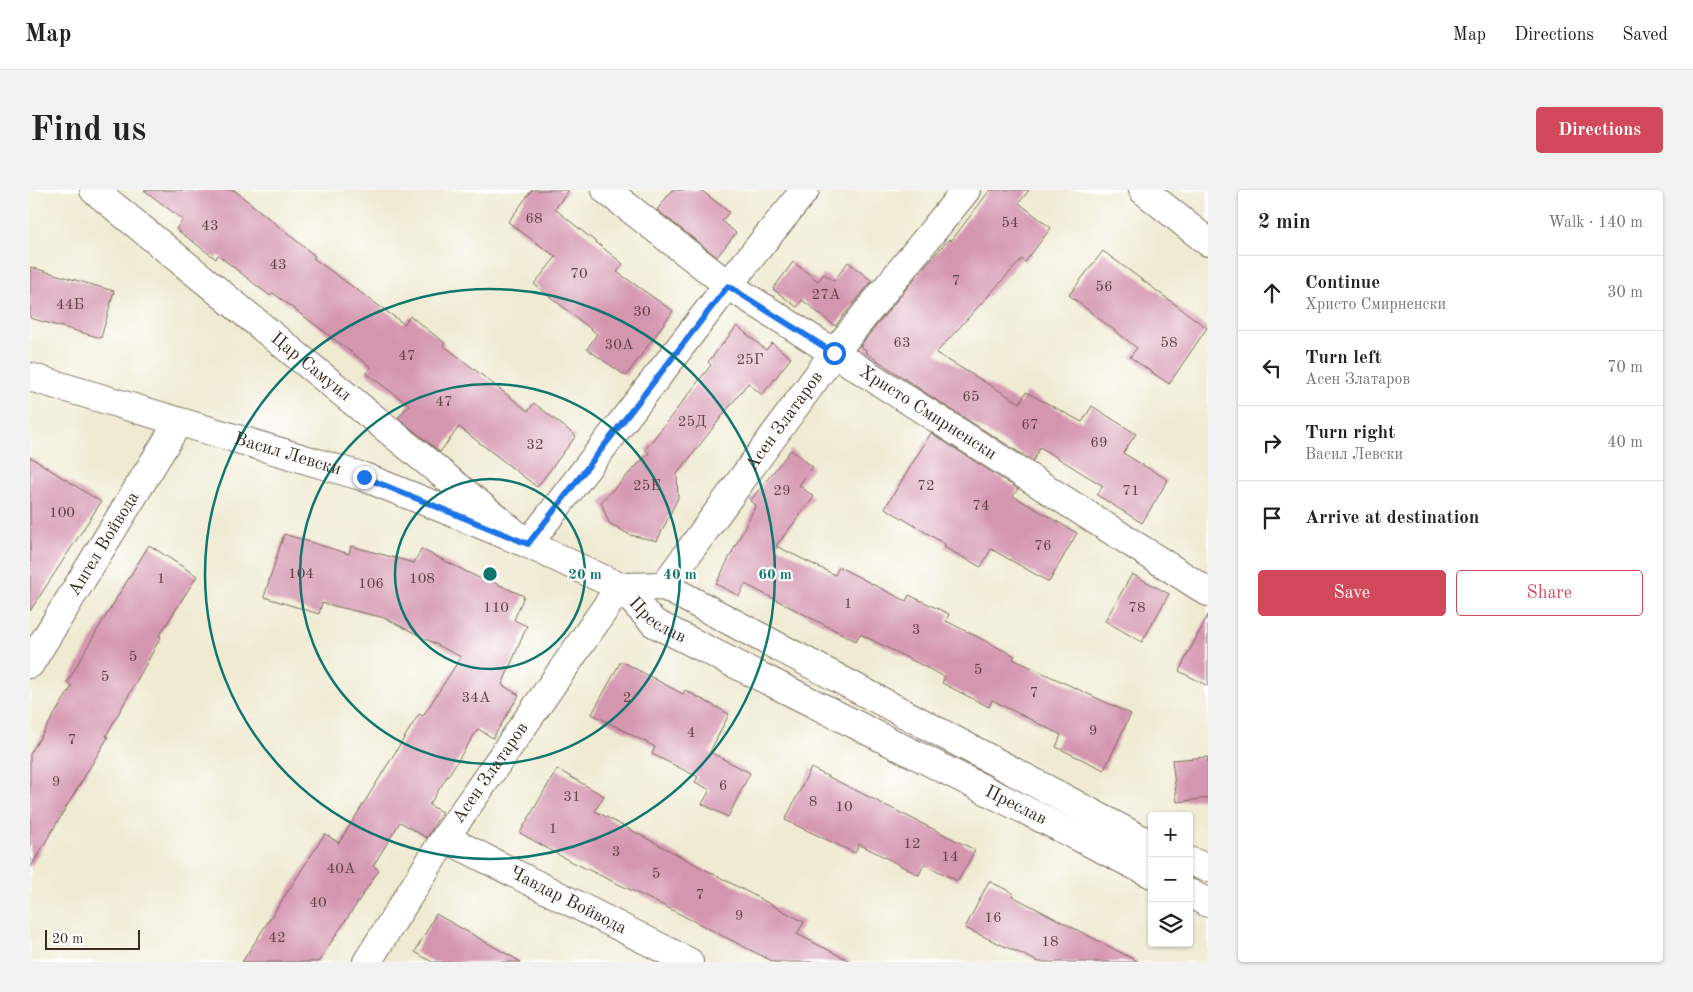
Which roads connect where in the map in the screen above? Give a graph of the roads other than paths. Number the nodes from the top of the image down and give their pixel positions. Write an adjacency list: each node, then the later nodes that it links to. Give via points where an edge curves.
1 (94, 190): 11 (street, Цар Самуил)
2 (606, 190): 7 (street, Христо Смирненски)
3 (805, 190): 7 (street)
4 (966, 190): 8 (street, Асен Златаров)
5 (1143, 190): 6 (street)
6 (1208, 242)
7 (728, 286): 8 (street, Христо Смирненски); 11 (street)
8 (834, 353): 12 (street, Асен Златаров); 14 (street, Христо Смирненски)
9 (30, 377): 10 (street, Васил Левски)
10 (178, 423): 11 (street, Васил Левски, via 364,477); 15 (street, Ангел Войвода)
11 (528, 544): 13 (street, Васил Левски)
12 (664, 586): 13 (street, Преслав); 17 (street, Преслав)
13 (620, 587): 16 (street, Асен Златаров); 20 (street, Преслав, via 654,623)
14 (1208, 592)
15 (30, 664)
16 (445, 838): 23 (street, Асен Златаров); 24 (street, Чавдар Войвода)
17 (1148, 843)
18 (1193, 863): 19 (street)
19 (1208, 868)
20 (1148, 872)
21 (1193, 895): 22 (street)
22 (1208, 903)
23 (367, 962)
24 (689, 962)

